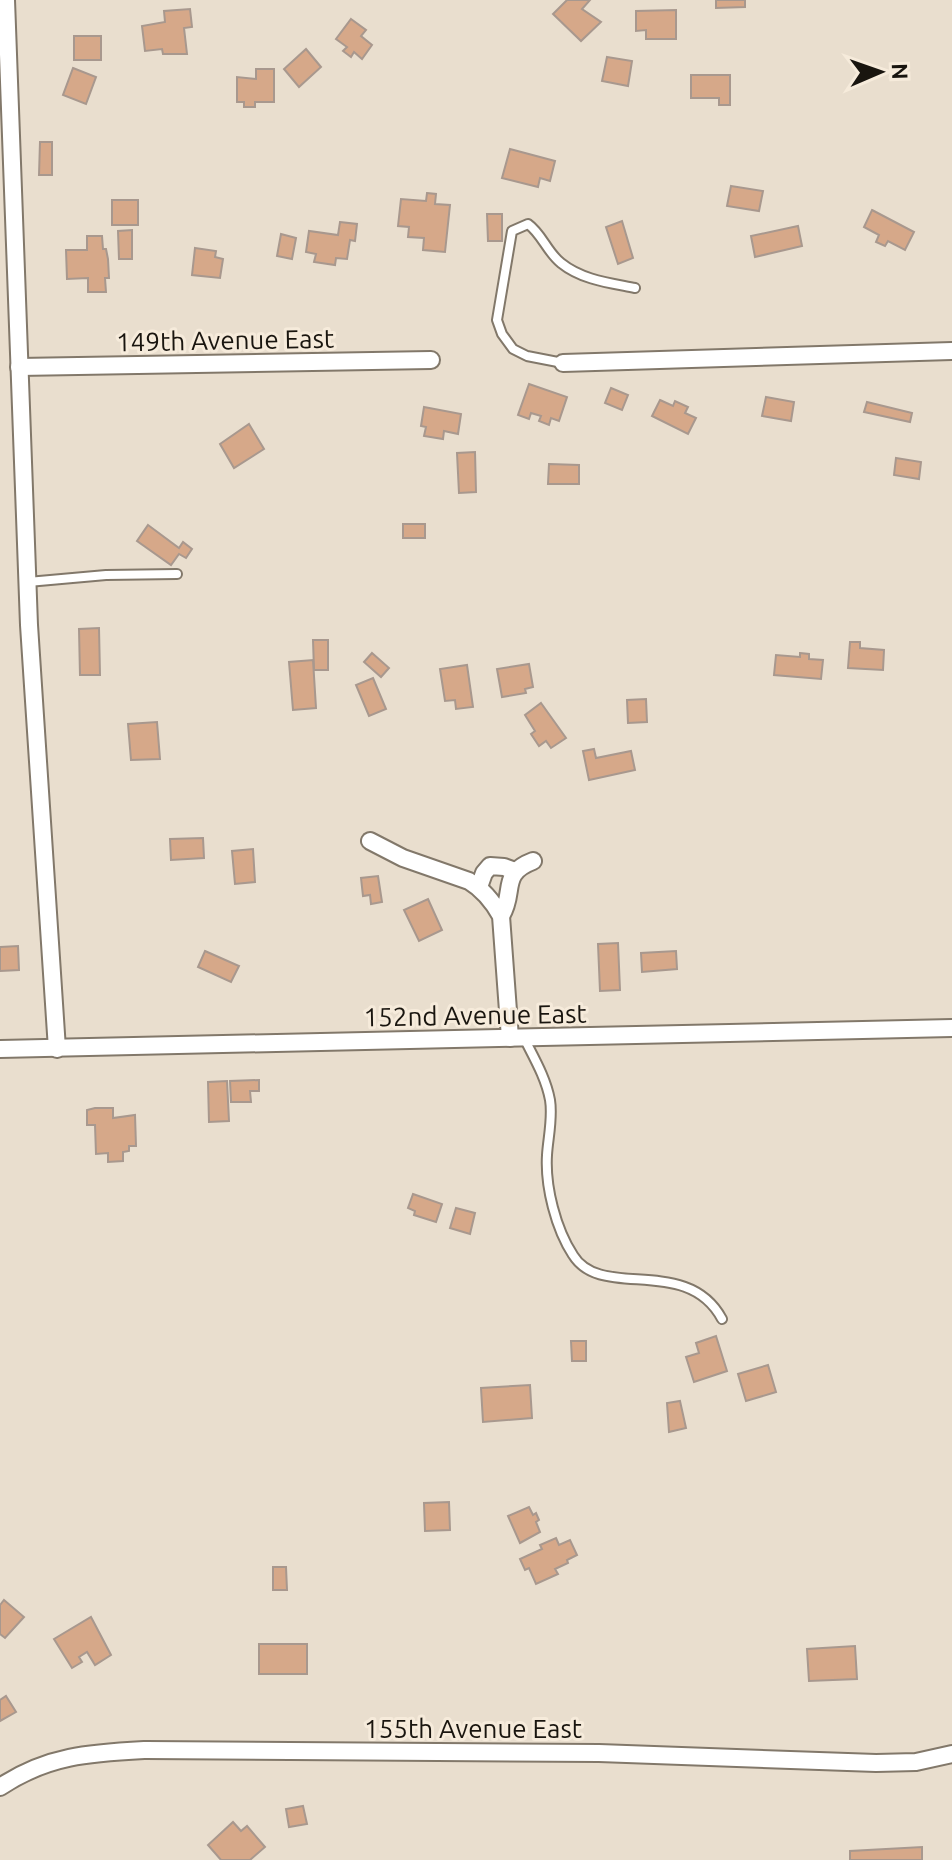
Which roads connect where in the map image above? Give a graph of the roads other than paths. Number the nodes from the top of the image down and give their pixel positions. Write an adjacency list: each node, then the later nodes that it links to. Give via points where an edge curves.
1 (6, 0): 6 (street)
2 (635, 288): 5 (lane, via 597,281 562,264 528,224 512,231 497,320 502,334 527,356)
3 (952, 351): 5 (street)
4 (431, 360): 6 (street, 149th Avenue East)
5 (563, 363)
6 (19, 367): 8 (street)
7 (177, 574): 8 (lane)
8 (28, 582): 17 (street)
9 (370, 841): 12 (street)
10 (533, 861): 11 (street)
11 (515, 871): 12 (street, via 490,866); 13 (street)
12 (479, 887): 13 (street)
13 (501, 916): 15 (street)
14 (952, 1028): 15 (street, 152nd Avenue East)
15 (517, 1038): 17 (street, 152nd Avenue East); 18 (lane, via 544,1078 550,1102 551,1194 574,1258 620,1280 653,1279 690,1288 714,1304)
16 (0, 1049): 17 (street, 152nd Avenue East)
17 (57, 1049)
18 (722, 1319)
19 (952, 1754): 20 (street, 155th Avenue East, via 876,1763 599,1753 146,1750 67,1757)
20 (0, 1787)

